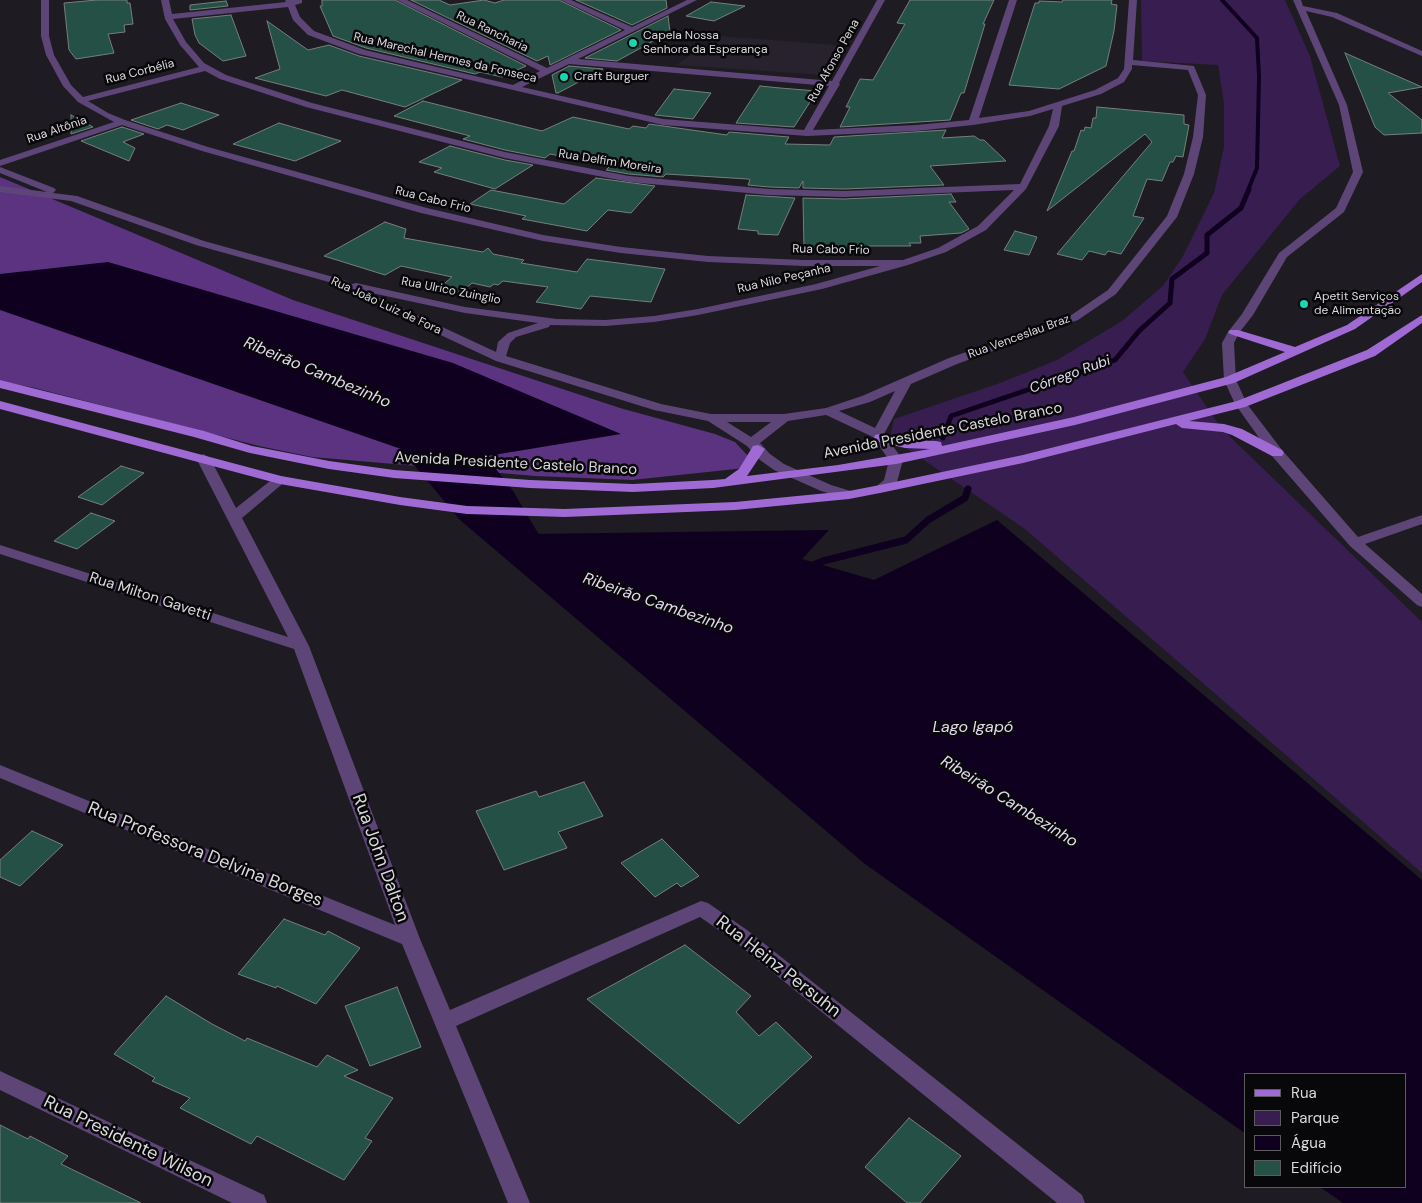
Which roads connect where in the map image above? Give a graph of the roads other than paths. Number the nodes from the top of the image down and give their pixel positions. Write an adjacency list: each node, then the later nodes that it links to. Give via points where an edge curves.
1 (45, 0): 21 (street, Rua Cabo Frio, via 45,36 50,55 67,86)
2 (165, 0): 12 (street)
3 (300, 0): 10 (street)
4 (401, 0): 18 (street, Rua Rancharia)
5 (565, 0): 13 (street)
6 (693, 0): 13 (street)
7 (881, 0): 19 (street, Rua Afonso Pena)
8 (1013, 0): 24 (street)
9 (1133, 0): 16 (street)
10 (290, 2): 12 (street); 20 (street, Rua Marechal Hermes da Fonseca, via 296,18 310,33 327,41)
11 (1299, 4): 14 (street); 36 (street, via 1344,105 1358,172 1340,210 1283,255)
12 (169, 16): 17 (street, via 183,42)
13 (632, 30): 15 (street)
14 (1422, 54)
15 (568, 61): 18 (street); 19 (street)
16 (1128, 62): 22 (street, Rua Marechal Hermes da Fonseca, via 1125,75 1115,84); 39 (street, Rua Venceslau Braz, via 1191,68 1202,95 1198,137 1189,174 1172,217 1112,292 1074,318)
17 (206, 68): 21 (street, Rua Corbélia); 28 (street, Rua Delfim Moreira, via 249,86 318,107 505,155 629,180 805,194)
18 (546, 71): 20 (street)
19 (836, 84): 25 (street, Rua Afonso Pena)
20 (515, 87): 25 (street, Rua Marechal Hermes da Fonseca, via 663,122)
21 (81, 100): 23 (street, Rua Cabo Frio)
22 (1058, 105): 24 (street, Rua Marechal Hermes da Fonseca); 28 (street, Rua Nilo Peçanha, via 1054,126)
23 (122, 122): 26 (street, Rua Altônia); 31 (street, Rua Cabo Frio, via 321,183 543,238 708,259)
24 (973, 122): 25 (street, Rua Marechal Hermes da Fonseca, via 906,129)
25 (807, 133)
26 (0, 163)
27 (0, 170): 30 (street)
28 (1023, 186): 31 (street, Rua Nilo Peçanha, via 982,228 942,250)
29 (0, 189): 30 (street, Rua João Luiz de Fora)
30 (73, 198): 33 (street, Rua João Luiz de Fora, via 200,243)
31 (904, 263): 35 (street, Rua Nilo Peçanha, via 818,287 698,312 605,323)
32 (1422, 277): 37 (main road, Avenida Presidente Castelo Branco, via 1351,327)
33 (340, 282): 35 (street, Rua Ulrico Zuinglio, via 465,310); 38 (street, Rua João Luiz de Fora)
34 (1422, 318): 42 (main road, via 1371,353)
35 (556, 322): 38 (street, via 512,335 504,342)
36 (1234, 332): 37 (main road); 40 (street, via 1228,343)
37 (1296, 350): 40 (main road, Avenida Presidente Castelo Branco)
38 (500, 358): 45 (street, Rua João Luiz de Fora, via 658,407)
39 (907, 380): 44 (street, Rua Venceslau Braz, via 866,399); 48 (street)
40 (1230, 380): 42 (street); 49 (main road, Avenida Presidente Castelo Branco)
41 (0, 384): 56 (main road, Avenida Presidente Castelo Branco, via 190,431 250,450 394,474 633,488)
42 (1241, 404): 47 (main road); 51 (street)
43 (0, 405): 52 (main road)
44 (828, 411): 46 (street, Rua Venceslau Braz); 48 (street)
45 (711, 418): 46 (street, Rua João Luiz de Fora); 50 (street, Rua João Luiz de Fora)
46 (784, 418): 50 (street)
47 (1163, 424): 51 (main road, via 1203,424 1224,428); 57 (main road, via 1031,457)
48 (879, 436): 49 (main road, via 905,444); 53 (street)
49 (989, 441): 53 (main road, Avenida Presidente Castelo Branco)
50 (755, 446): 54 (street, Rua João Luiz de Fora, via 779,467); 56 (main road, via 744,472)
51 (1277, 453): 61 (street)
52 (203, 458): 55 (main road); 59 (street, Rua John Dalton)
53 (896, 460): 54 (main road, Avenida Presidente Castelo Branco); 57 (street, via 890,482)
54 (798, 474): 56 (main road, Avenida Presidente Castelo Branco); 58 (street, Rua João Luiz de Fora, via 826,488)
55 (280, 480): 58 (main road, via 467,510 565,513 735,506); 59 (street)
56 (730, 482)
57 (880, 489): 58 (main road)
58 (849, 494)
59 (234, 518): 64 (street, Rua John Dalton)
60 (1422, 519): 61 (street)
61 (1355, 543): 63 (street)
62 (0, 549): 64 (street, Rua Milton Gavetti)
63 (1422, 602)
64 (301, 646): 66 (street, Rua John Dalton)
65 (0, 771): 66 (street, Rua Professora Delvina Borges)
66 (410, 939): 67 (street, Rua John Dalton)
67 (444, 1022): 70 (street, Rua John Dalton); 71 (street, Rua Heinz Persuhn, via 701,908 740,935)
68 (0, 1080): 69 (street, Rua Presidente Wilson)
69 (256, 1203)
70 (519, 1203)
71 (1074, 1203)

